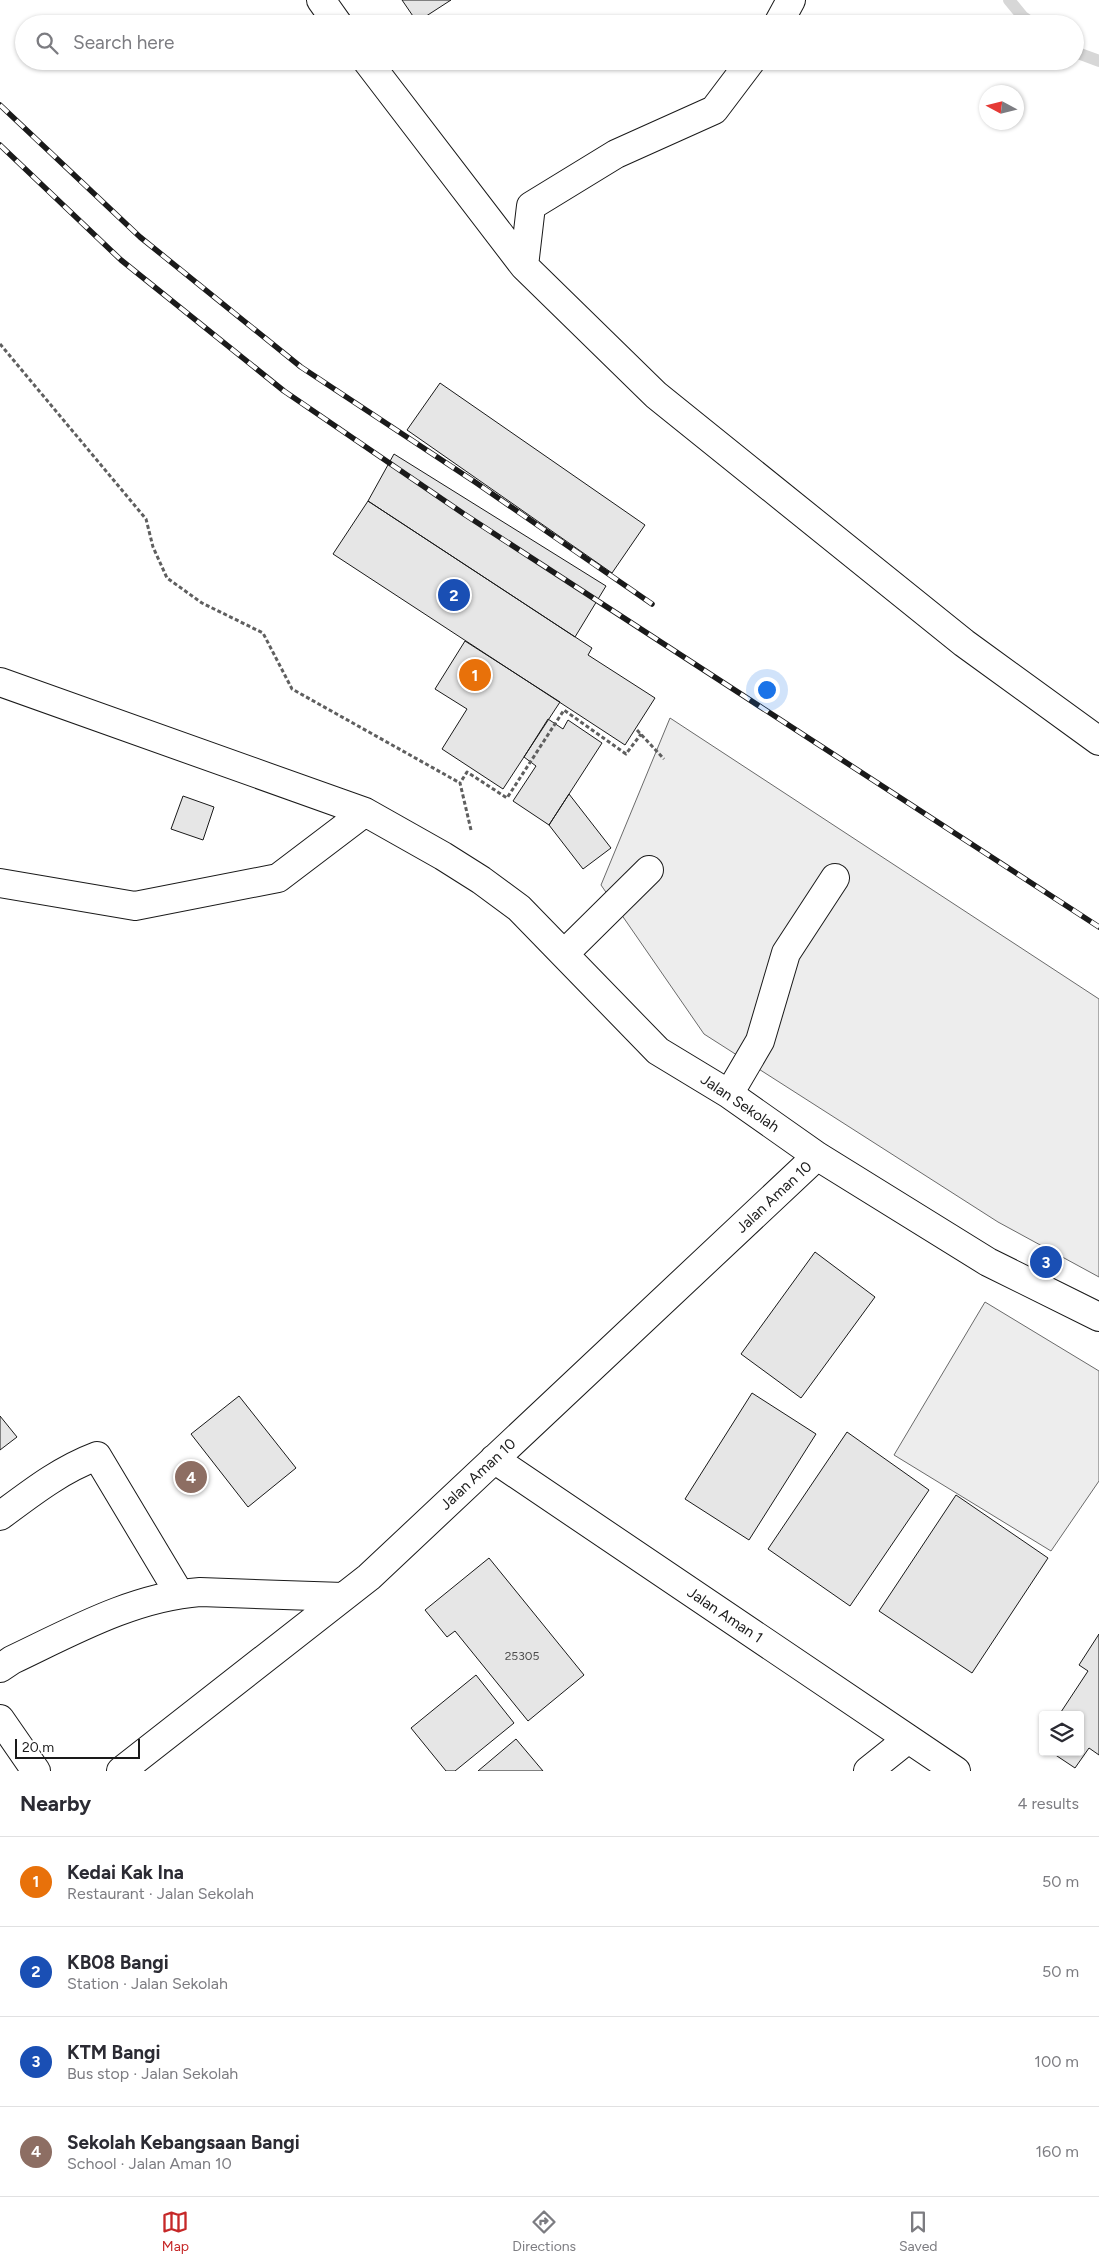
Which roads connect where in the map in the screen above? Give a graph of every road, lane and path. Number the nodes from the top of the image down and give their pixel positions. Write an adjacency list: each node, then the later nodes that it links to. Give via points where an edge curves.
1 (321, 0): 3 (street)
2 (791, 0): 4 (street)
3 (332, 15)
4 (783, 15)
5 (374, 70): 7 (street)
6 (744, 70): 7 (street, via 714,110 616,154 531,206)
7 (524, 266): 12 (street, via 656,395 964,643)
8 (0, 344): 14 (path, via 146,519 152,547 168,578 202,603 263,633 292,689)
9 (0, 682): 15 (street, Jalan Sekolah)
10 (637, 730): 11 (path)
11 (641, 734): 13 (path); 14 (path, via 626,754 564,710 507,798 467,772)
12 (1099, 741)
13 (664, 759)
14 (460, 784): 18 (path)
15 (365, 812): 18 (street, Jalan Sekolah); 19 (street, via 278,878 269,880 135,906)
16 (649, 870): 20 (street)
17 (834, 878): 21 (street, via 786,953 760,1042)
18 (481, 880): 20 (street, Jalan Sekolah, via 519,908)
19 (0, 884)
20 (564, 954): 21 (street, Jalan Sekolah, via 658,1051)
21 (729, 1094): 22 (street, Jalan Sekolah)
22 (817, 1156): 23 (street, Jalan Sekolah, via 988,1262); 24 (street, Jalan Aman 10)
23 (1099, 1317)
24 (494, 1459): 27 (street, Jalan Aman 10, via 369,1577); 30 (street, Jalan Aman 1)
25 (0, 1516): 26 (street, via 42,1485 96,1456)
26 (179, 1593): 27 (street); 28 (street, via 115,1612)
27 (343, 1597): 32 (street, Jalan Aman 10)
28 (0, 1668)
29 (0, 1719): 31 (street)
30 (908, 1739): 33 (street); 34 (street, Jalan Aman 1)
31 (36, 1771)
32 (122, 1771)
33 (868, 1771)
34 (956, 1771)

